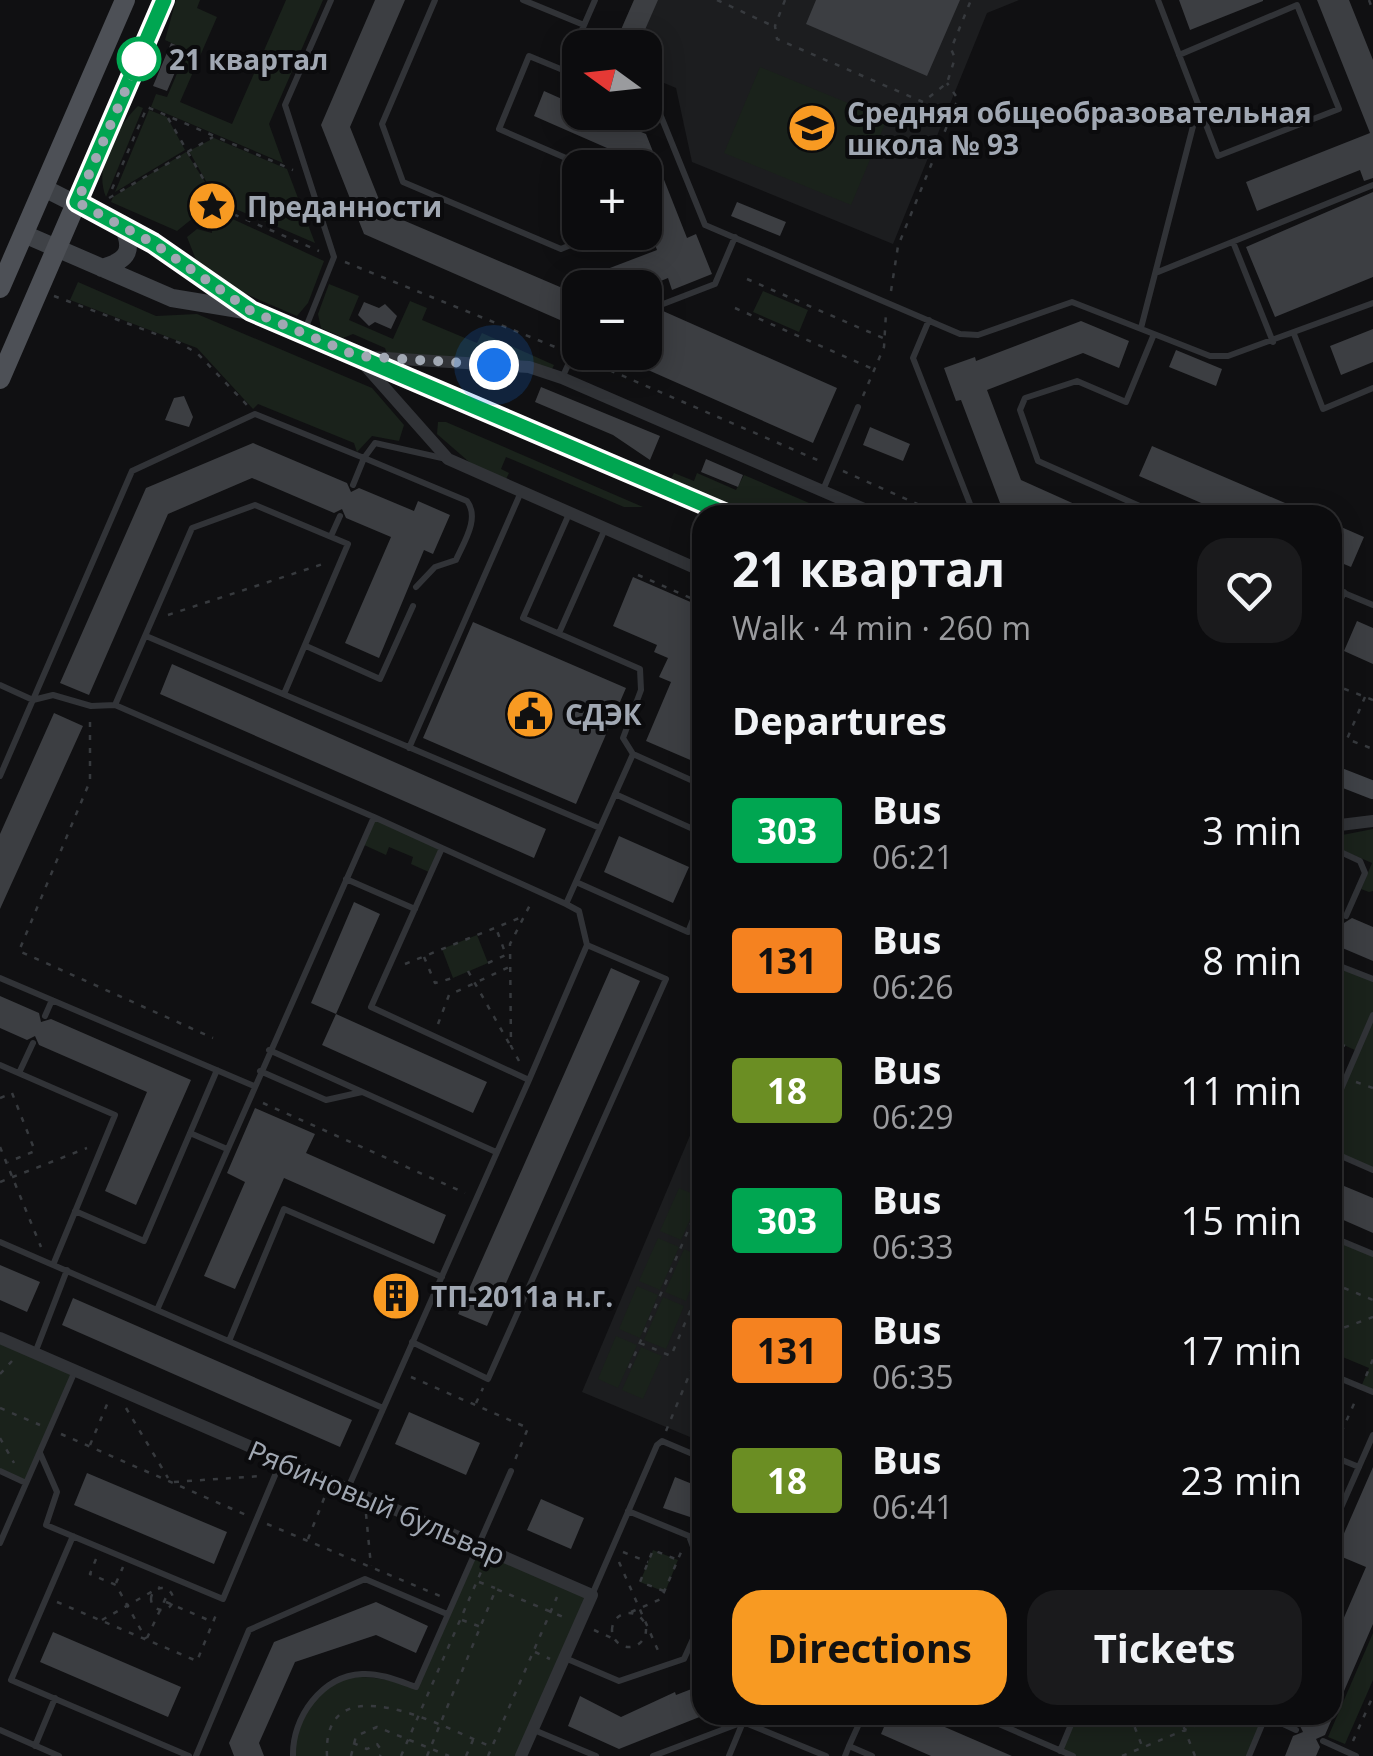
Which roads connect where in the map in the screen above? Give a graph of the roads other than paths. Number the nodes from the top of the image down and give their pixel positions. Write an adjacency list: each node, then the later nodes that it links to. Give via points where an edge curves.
1 (125, 0): 16 (main road)
2 (164, 0): 17 (main road)
3 (331, 0): 32 (lane, via 285,105 334,258)
4 (435, 0): 23 (lane, via 382,124 403,182)
5 (524, 0): 8 (lane)
6 (595, 0): 8 (lane)
7 (1158, 0): 10 (lane)
8 (584, 25): 9 (lane)
9 (582, 30)
10 (1180, 55): 12 (lane); 12 (lane, via 1297,5 1339,109 1218,156)
11 (562, 70): 14 (lane, via 529,56 499,129)
12 (1199, 105): 25 (lane)
13 (662, 120): 20 (lane, via 705,224)
14 (562, 156)
15 (1373, 185): 21 (lane)
16 (44, 188): 17 (main road); 19 (main road)
17 (77, 202): 18 (main road); 22 (main road)
18 (122, 224): 24 (main road, via 128,255); 29 (main road)
19 (24, 234): 22 (main road); 26 (main road)
20 (735, 237): 28 (lane, via 715,284); 30 (lane)
21 (1233, 242): 25 (lane); 35 (lane)
22 (57, 248): 24 (main road); 39 (main road)
23 (562, 249)
24 (102, 268): 29 (main road, via 172,298)
25 (1158, 272): 31 (lane)
26 (0, 288)
27 (1373, 302): 34 (lane)
28 (662, 304)
29 (251, 311): 32 (main road)
30 (929, 320): 31 (lane, via 978,335 1072,302); 49 (lane, via 913,358)
31 (1142, 328): 33 (lane)
32 (304, 333): 36 (main road)
33 (1154, 334): 35 (lane, via 1210,356); 50 (lane, via 1126,402 1077,381 1025,398 1020,410 1038,461)
34 (1294, 334): 35 (lane); 40 (lane, via 1323,408)
35 (1273, 342)
36 (357, 356): 38 (street, via 529,367); 43 (street); 47 (main road)
37 (566, 370): 38 (lane)
38 (562, 378): 46 (street)
39 (0, 379)
40 (1373, 388)
41 (858, 407): 46 (lane)
42 (364, 458): 43 (lane, via 375,443 386,442); 44 (lane); 56 (lane, via 472,508 456,560 435,567); 66 (lane, via 255,414 132,471)
43 (448, 459): 45 (street)
44 (353, 485)
45 (522, 491): 51 (street); 68 (lane)
46 (823, 491): 48 (street)
47 (706, 505)
48 (855, 505)
49 (970, 505)
50 (1136, 505)
51 (570, 512): 53 (street); 61 (lane, via 524,618)
52 (340, 516): 54 (lane)
53 (606, 528): 55 (street); 61 (lane)
54 (331, 536): 62 (lane, via 254,505 192,528); 63 (lane, via 348,544)
55 (692, 566)
56 (416, 587)
57 (1344, 592): 58 (lane); 59 (lane)
58 (1342, 596)
59 (1373, 605)
60 (412, 606): 63 (lane, via 380,679)
61 (559, 633): 69 (lane, via 640,668 641,690 623,738)
62 (146, 636): 65 (lane); 67 (lane)
63 (306, 646): 65 (lane)
64 (0, 685): 66 (lane)
65 (284, 694): 68 (lane)
66 (33, 700): 67 (lane, via 53,695); 70 (lane)
67 (116, 705): 75 (lane)
68 (409, 748): 78 (lane)
69 (633, 754): 72 (lane); 74 (lane)
70 (0, 776)
71 (1342, 778): 73 (main road)
72 (692, 781)
73 (1373, 790)
74 (615, 794): 78 (lane); 79 (lane)
75 (374, 817): 80 (lane); 82 (lane)
76 (1373, 821): 77 (street)
77 (1342, 825)
78 (600, 828): 83 (lane)
79 (692, 829)
80 (442, 848): 84 (lane); 85 (lane)
81 (1342, 852): 86 (lane, via 1360,860 1365,873)
82 (346, 878): 85 (lane); 96 (lane)
83 (576, 882): 84 (lane); 87 (lane, via 688,932)
84 (566, 904): 88 (lane, via 580,910)
85 (415, 909): 101 (lane, via 371,1007)
86 (1346, 916)
87 (692, 922)
88 (587, 946): 101 (lane); 120 (lane, via 666,979 488,1379)
89 (1342, 967): 91 (lane)
90 (0, 978): 92 (lane)
91 (1373, 979)
92 (52, 1000): 94 (lane); 98 (lane)
93 (1373, 1015): 103 (lane)
94 (45, 1016)
95 (32, 1042): 100 (lane)
96 (269, 1050): 99 (lane); 104 (lane)
97 (0, 1065): 100 (lane)
98 (217, 1070): 102 (lane); 105 (lane)
99 (260, 1072): 102 (lane); 104 (lane, via 326,1100)
100 (19, 1073): 110 (lane, via 115,1115)
101 (528, 1080): 107 (lane)
102 (254, 1086): 106 (lane)
103 (1342, 1087)
104 (362, 1092): 107 (lane)
105 (190, 1133): 106 (lane); 110 (lane, via 144,1241)
106 (227, 1149): 117 (lane)
107 (496, 1152): 116 (lane)
108 (1342, 1156): 109 (lane)
109 (1373, 1170)
110 (75, 1212): 114 (lane)
111 (1342, 1241): 113 (lane)
112 (0, 1242): 114 (lane)
113 (1373, 1254)
114 (50, 1263): 115 (lane)
115 (67, 1270): 117 (lane); 121 (lane)
116 (442, 1278): 119 (lane, via 284,1210); 120 (lane)
117 (156, 1310): 119 (lane)
118 (0, 1338): 121 (street, Рябиновый бульвар)
119 (229, 1341): 125 (lane)
120 (412, 1342): 125 (lane)
121 (29, 1351): 122 (street, Рябиновый бульвар)
122 (76, 1371): 127 (lane); 130 (street, Рябиновый бульвар)
123 (1342, 1378): 124 (lane)
124 (1373, 1392)
125 (382, 1408): 135 (lane)
126 (1373, 1436): 131 (lane)
127 (40, 1453): 134 (lane); 138 (lane, via 57,1492 46,1525)
128 (692, 1454): 137 (lane, via 662,1441)
129 (1342, 1459): 131 (lane)
130 (281, 1460): 135 (street, Рябиновый бульвар); 138 (lane, via 223,1600)
131 (1359, 1467): 136 (lane)
132 (511, 1470): 141 (lane)
133 (0, 1471): 134 (lane)
134 (26, 1484): 139 (lane)
135 (347, 1489): 141 (street, Рябиновый бульвар)
136 (1342, 1505)
137 (628, 1510): 140 (lane, via 689,1536); 142 (lane)
138 (72, 1536): 146 (lane, via 11,1680)
139 (0, 1543)
140 (692, 1544)
141 (484, 1548): 142 (street, Рябиновый бульвар); 143 (lane)
142 (592, 1595): 145 (street)
143 (448, 1614): 165 (lane, via 365,1579 249,1630); 166 (lane, via 416,1687 366,1674 332,1683 305,1710)
144 (692, 1641): 145 (lane, via 684,1659 619,1681)
145 (565, 1658): 155 (street)
146 (55, 1698): 159 (lane); 165 (lane)
147 (730, 1725): 169 (lane)
148 (742, 1725): 170 (lane)
149 (758, 1725): 171 (lane)
150 (859, 1725): 160 (lane)
151 (1008, 1725): 161 (lane)
152 (1071, 1725): 161 (lane)
153 (1262, 1725): 175 (lane)
154 (1285, 1725): 157 (lane)
155 (533, 1729): 167 (street); 168 (lane)
156 (0, 1730): 159 (lane)
157 (1296, 1730)
158 (1322, 1741): 163 (lane)
159 (36, 1746): 162 (lane)
160 (850, 1746): 172 (lane); 173 (lane)
161 (1060, 1750): 174 (lane)
162 (49, 1754): 164 (lane)
163 (1352, 1754)
164 (59, 1756)
165 (192, 1756)
166 (292, 1756)
167 (521, 1756)
168 (596, 1756)
169 (653, 1756)
170 (729, 1756)
171 (826, 1756)
172 (845, 1756)
173 (872, 1756)
174 (1073, 1756)
175 (1248, 1756)

